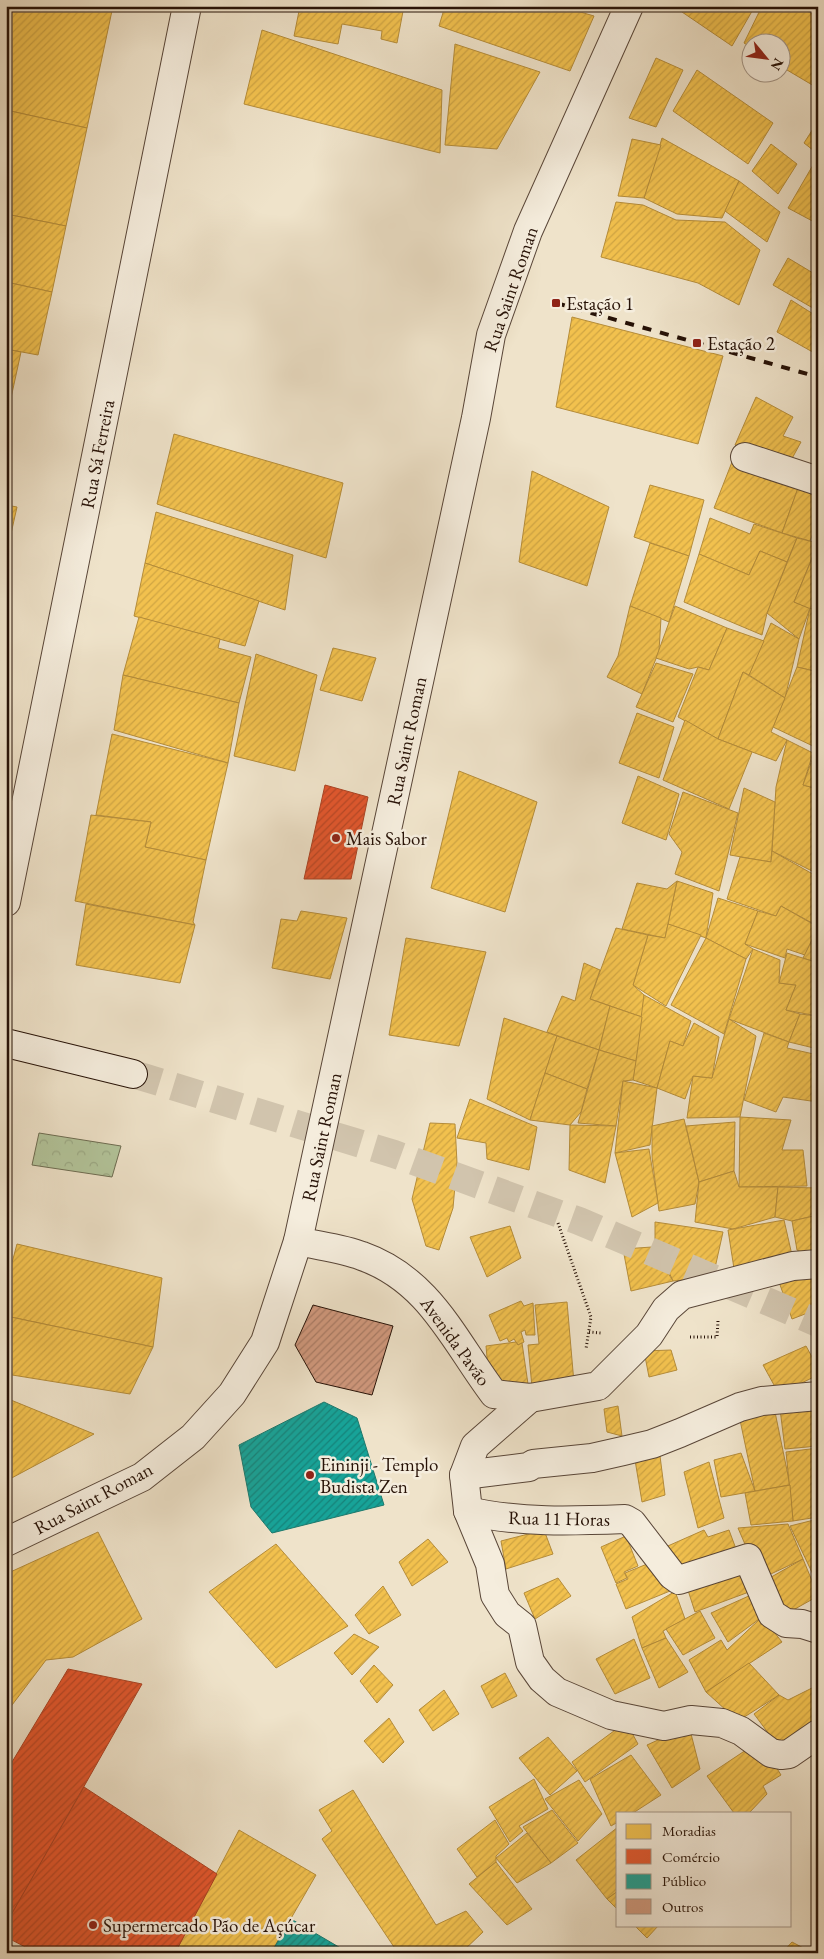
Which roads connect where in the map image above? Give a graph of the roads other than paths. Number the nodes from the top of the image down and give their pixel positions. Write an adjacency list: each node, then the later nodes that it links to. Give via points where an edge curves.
1 (187, 6): 5 (street, Rua Sá Ferreira)
2 (629, 6): 8 (street, Rua Saint Roman, via 528,231 490,335 476,418)
3 (745, 457): 4 (street)
4 (818, 481)
5 (6, 902)
6 (6, 1043): 7 (street)
7 (133, 1074)
8 (298, 1242): 11 (street, Avenida Pavão, via 362,1256 388,1269 422,1292 494,1394); 14 (street, Rua Saint Roman, via 265,1342 232,1394 193,1437 142,1477)
9 (818, 1264): 11 (street, Avenida Pavão, via 793,1266 682,1295 598,1386)
10 (818, 1396): 12 (street, via 762,1401 740,1407 652,1444 592,1458)
11 (530, 1398): 12 (street, via 475,1446)
12 (464, 1475): 13 (street)
13 (468, 1511): 15 (street, Rua 11 Horas, via 493,1517 568,1521 625,1519 632,1523 679,1580 748,1558 772,1614 780,1621); 16 (street, via 490,1564 495,1595 507,1614 522,1626 530,1662 557,1692 611,1715 664,1726 690,1720 722,1724 741,1731 771,1752 781,1755 789,1754)
14 (6, 1542)
15 (818, 1629)
16 (818, 1734)

